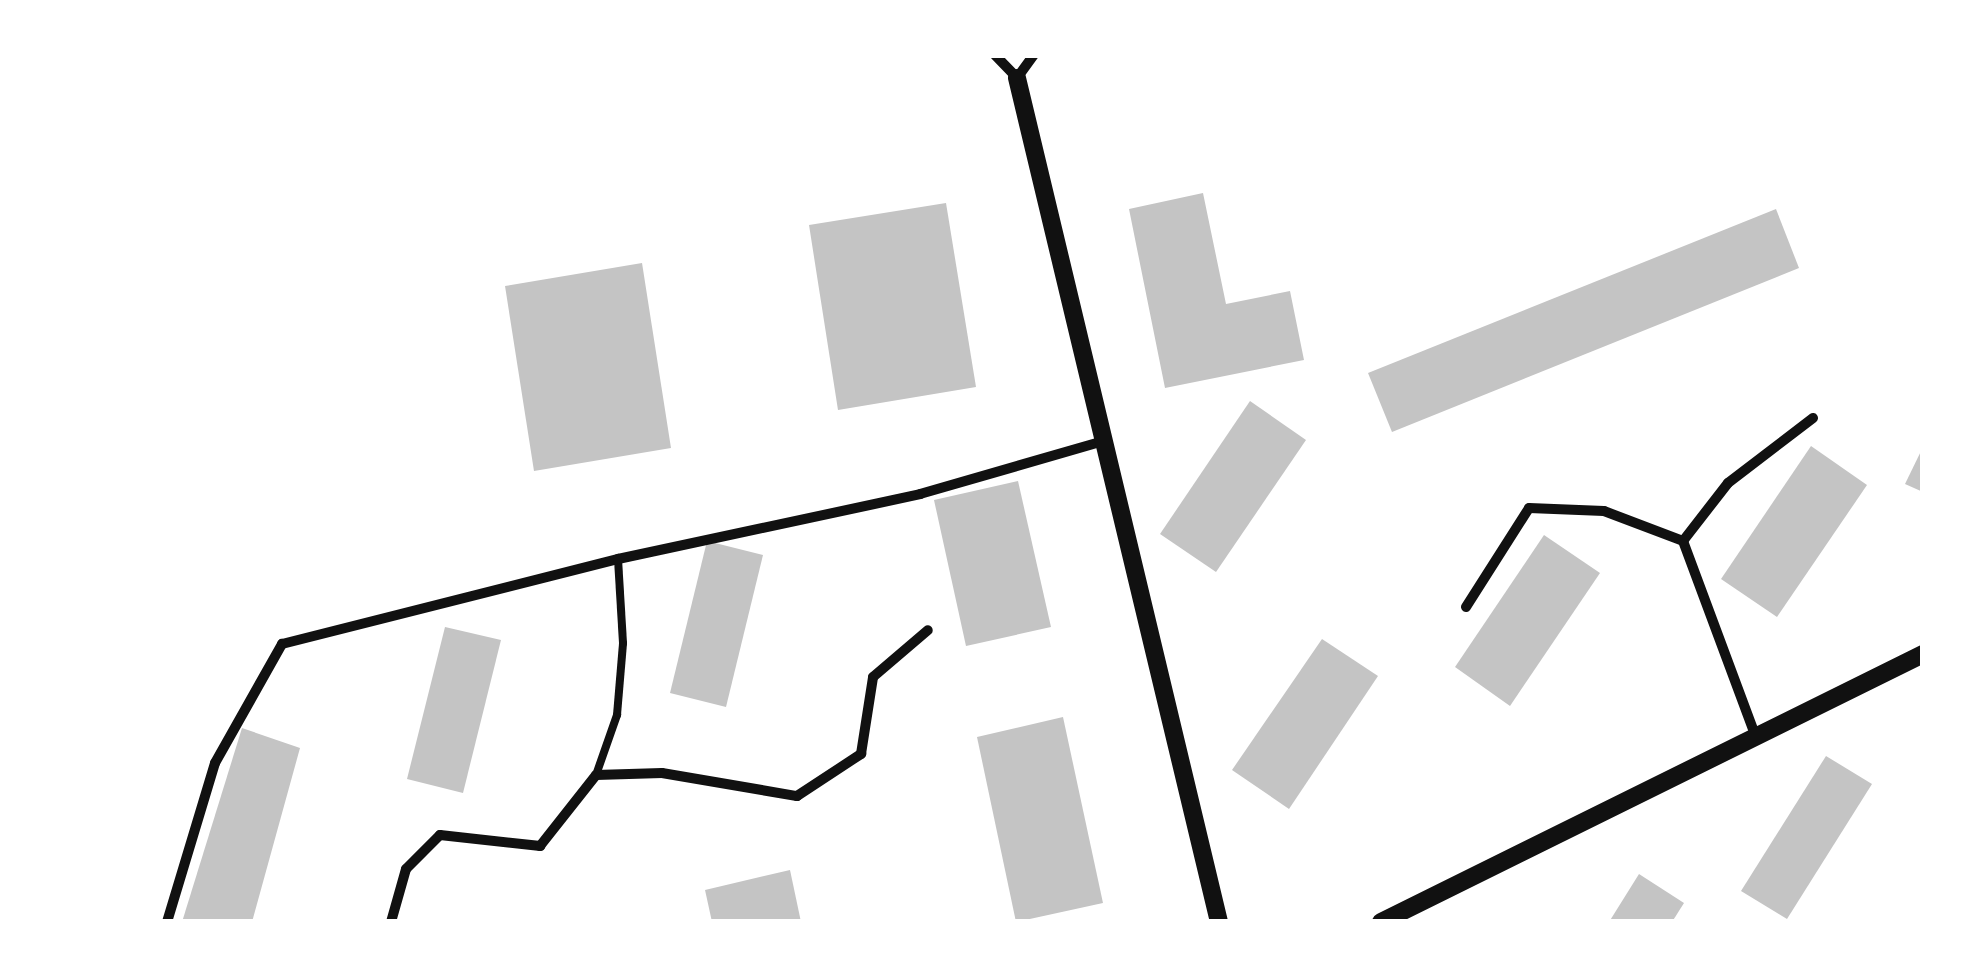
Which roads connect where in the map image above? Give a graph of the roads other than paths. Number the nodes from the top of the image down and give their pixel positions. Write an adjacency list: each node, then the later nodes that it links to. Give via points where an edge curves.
1 (994, 55): 3 (street)
2 (1034, 55): 3 (street)
3 (1017, 78): 5 (street)
4 (1814, 418): 6 (street, via 1728,483)
5 (1104, 440): 7 (street, via 920,494); 15 (street)
6 (1684, 541): 8 (street, via 1604,511 1529,508); 11 (street)
7 (618, 559): 12 (lane, via 617,715); 13 (street, via 282,644 214,763)
8 (1466, 607)
9 (928, 630): 12 (street, via 873,677 862,754 797,796 662,773)
10 (1923, 654): 11 (street)
11 (1755, 734): 16 (street)
12 (596, 775): 14 (street, via 540,846 440,835 406,870)
13 (167, 922)
14 (391, 922)
15 (1219, 922)
16 (1380, 922)

